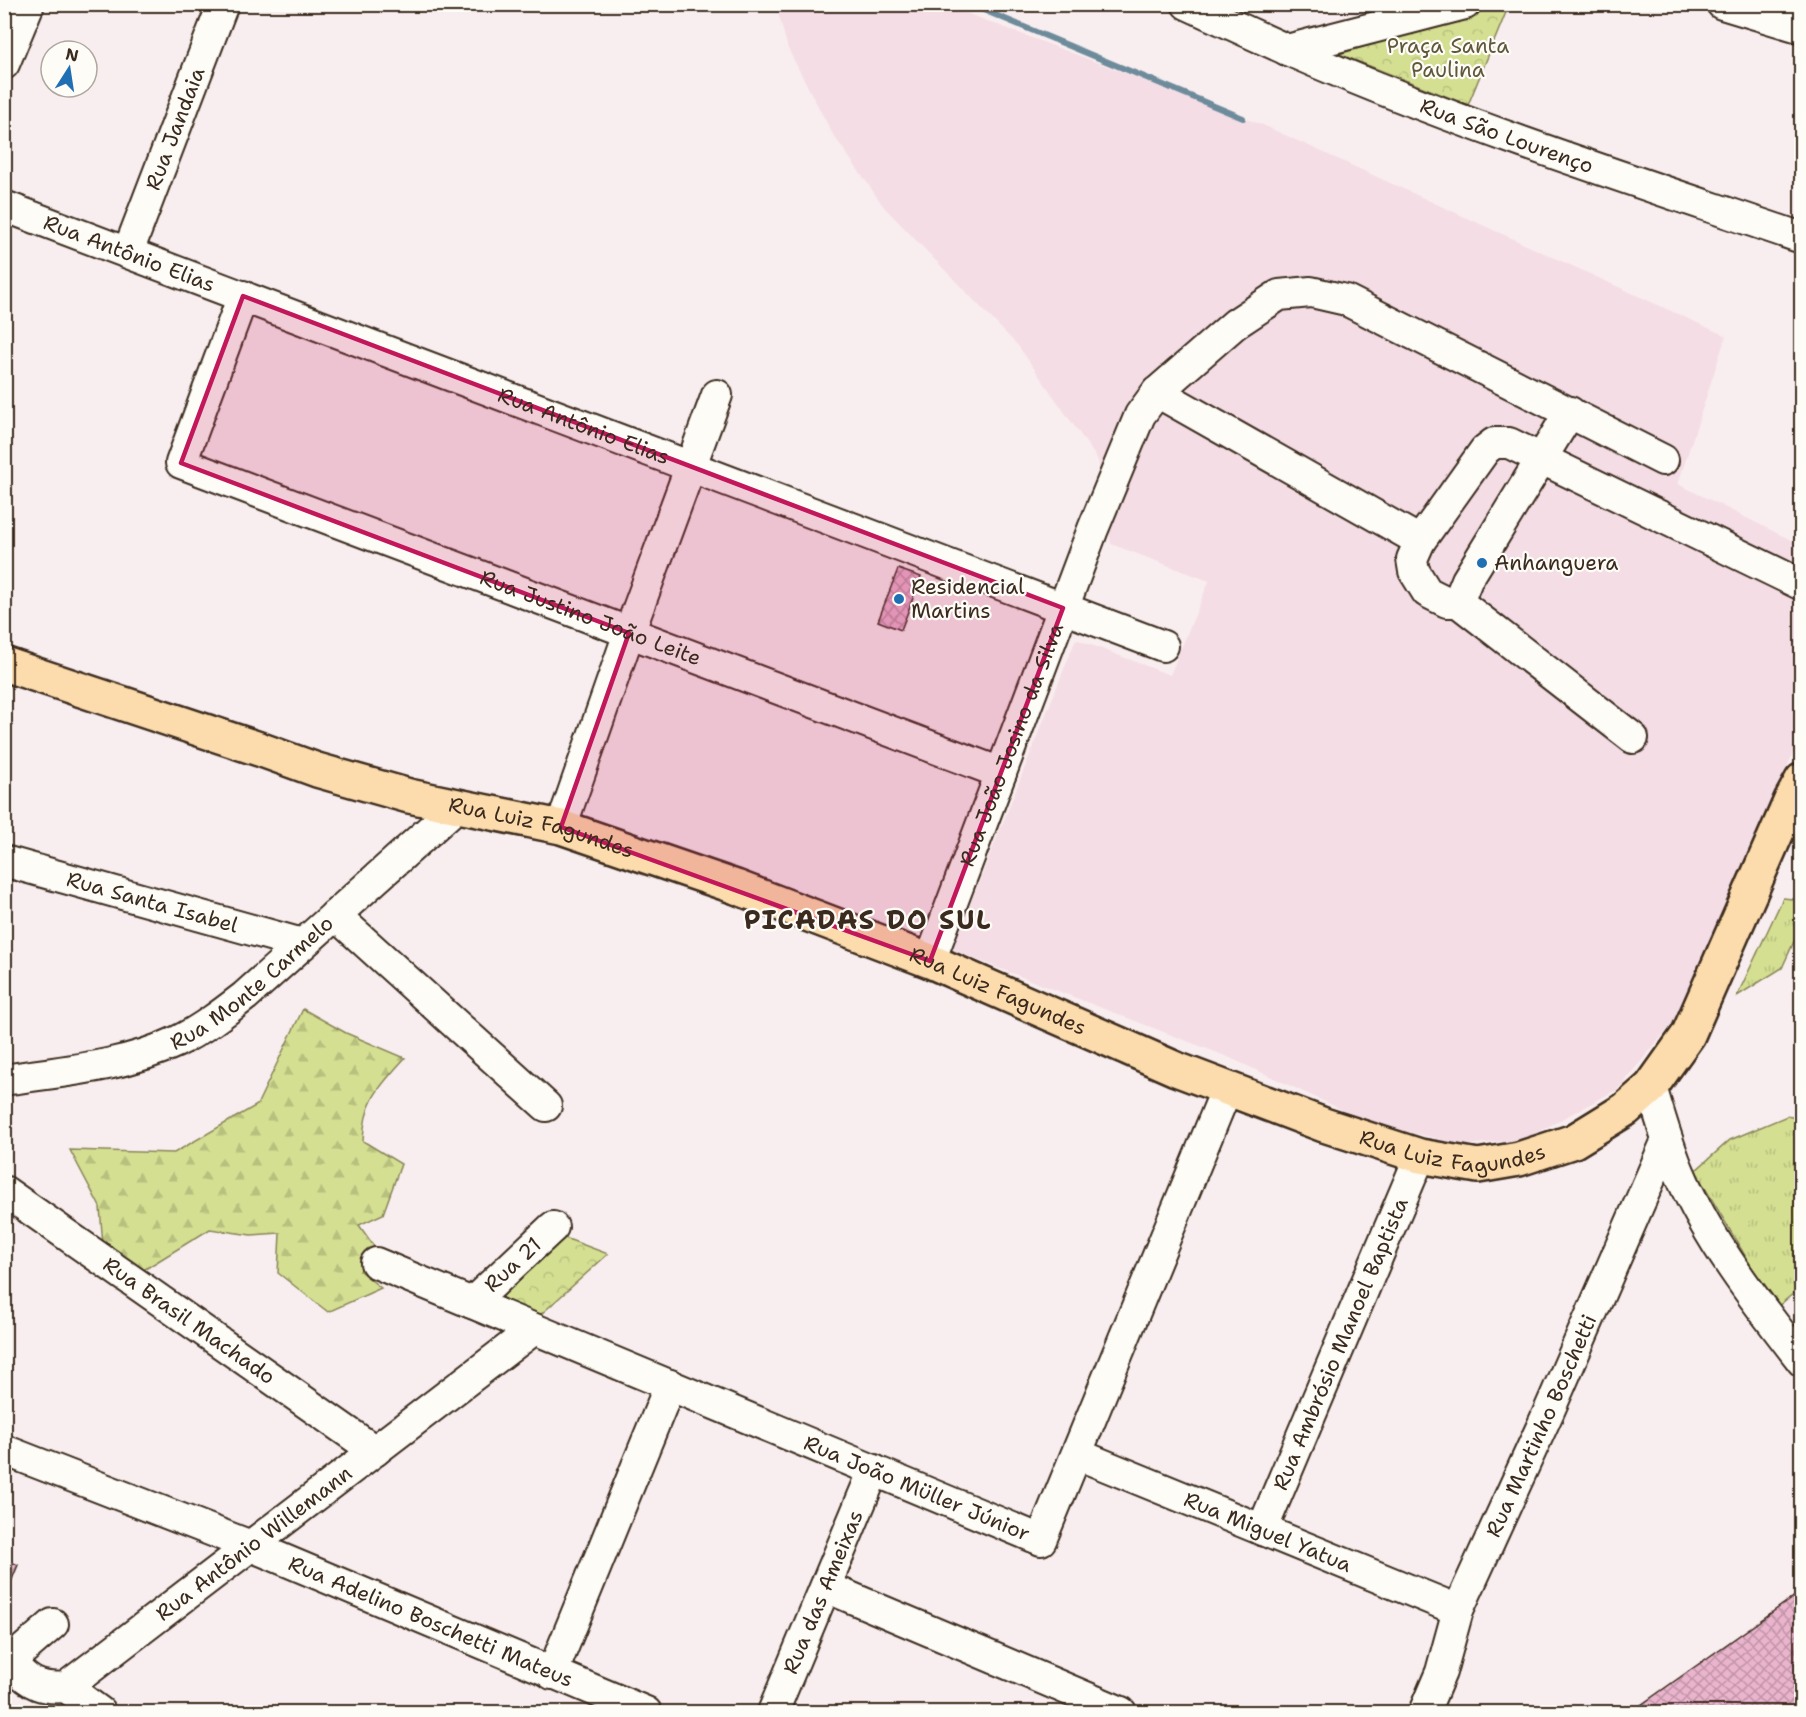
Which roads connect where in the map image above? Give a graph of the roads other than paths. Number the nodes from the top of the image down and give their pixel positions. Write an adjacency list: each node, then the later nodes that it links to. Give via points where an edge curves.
1 (29, 4): 8 (street)
2 (223, 4): 11 (street, Rua Jandaia)
3 (1187, 4): 7 (street, Rua São Lourenço)
4 (1465, 4): 7 (street)
5 (1722, 4): 6 (street)
6 (1802, 28)
7 (1287, 50): 10 (street, Rua São Lourenço, via 1521,141)
8 (4, 64)
9 (4, 206): 11 (street, Rua Antônio Elias)
10 (1802, 238)
11 (128, 252): 12 (street, Rua Antônio Elias)
12 (243, 296): 18 (street, Rua Antônio Elias); 23 (street, Rua Justino João Leite, via 181,463)
13 (1157, 392): 15 (street, Rua João Josino da Silva, via 1235,324 1279,295 1311,292 1346,300); 19 (street); 22 (street, Rua João Josino da Silva, via 1140,415)
14 (717, 395): 18 (street)
15 (1570, 412): 16 (street); 17 (street, Rua João Josino da Silva)
16 (1540, 459): 19 (street, via 1509,444 1494,442); 20 (street); 21 (street, via 1467,580)
17 (1663, 460)
18 (691, 466): 22 (street, Rua Antônio Elias); 23 (street)
19 (1420, 541): 21 (street, via 1412,559 1418,578 1427,592 1447,602)
20 (1802, 585)
21 (1458, 602): 26 (street)
22 (1063, 608): 24 (street, Rua Antônio Elias); 27 (street, Rua João Josino da Silva)
23 (629, 633): 27 (street, Rua Justino João Leite); 30 (street)
24 (1163, 646)
25 (4, 664): 29 (main road, Rua Luiz Fagundes, via 317,770)
26 (1633, 738)
27 (1000, 773): 34 (street, Rua João Josino da Silva)
28 (1802, 780): 36 (main road, Rua Luiz Fagundes, via 1688,1035)
29 (457, 806): 30 (main road, Rua Luiz Fagundes); 32 (street, Rua Monte Carmelo)
30 (561, 827): 34 (main road, Rua Luiz Fagundes, via 736,887)
31 (4, 861): 33 (street, Rua Santa Isabel)
32 (335, 915): 33 (street, Rua Monte Carmelo); 38 (street)
33 (302, 944): 35 (street, Rua Monte Carmelo, via 245,996 178,1041 120,1060)
34 (930, 961): 37 (main road, Rua Luiz Fagundes)
35 (4, 1080)
36 (1651, 1087): 39 (street); 40 (main road, Rua Luiz Fagundes, via 1626,1109 1574,1141 1519,1159 1478,1166)
37 (1227, 1088): 40 (main road, Rua Luiz Fagundes); 50 (street, Rua João Müller Júnior)
38 (546, 1106)
39 (1667, 1140): 46 (street, via 1680,1175 1713,1236); 55 (street, Rua Martinho Boschetti)
40 (1420, 1156): 52 (street, Rua Ambrósio Manoel Baptista)
41 (4, 1191): 49 (street, Rua Brasil Machado)
42 (553, 1227): 44 (street, Rua 21)
43 (376, 1263): 44 (street, Rua João Müller Júnior)
44 (472, 1303): 45 (street, Rua João Müller Júnior)
45 (534, 1329): 47 (street, Rua João Müller Júnior); 49 (street, Rua Antônio Willemann)
46 (1802, 1361)
47 (670, 1385): 51 (street, Rua João Müller Júnior); 57 (street)
48 (4, 1450): 53 (street, Rua Adelino Boschetti Mateus)
49 (375, 1451): 53 (street, Rua Antônio Willemann)
50 (1077, 1454): 51 (street, Rua João Müller Júnior, via 1041,1540); 52 (street, Rua Miguel Yatua)
51 (874, 1470): 54 (street, Rua das Ameixas)
52 (1262, 1530): 55 (street, Rua Miguel Yatua)
53 (251, 1546): 57 (street, Rua Adelino Boschetti Mateus); 58 (street, Rua Antônio Willemann)
54 (826, 1587): 61 (street, Rua das Ameixas); 62 (street)
55 (1458, 1610): 63 (street, Rua Martinho Boschetti, via 1441,1672)
56 (53, 1624): 58 (street, via 16,1656 15,1667 35,1684 49,1689)
57 (552, 1674): 60 (street, Rua Adelino Boschetti Mateus)
58 (66, 1687): 59 (street)
59 (100, 1713)
60 (646, 1713)
61 (773, 1713)
62 (1120, 1713)
63 (1424, 1713)

